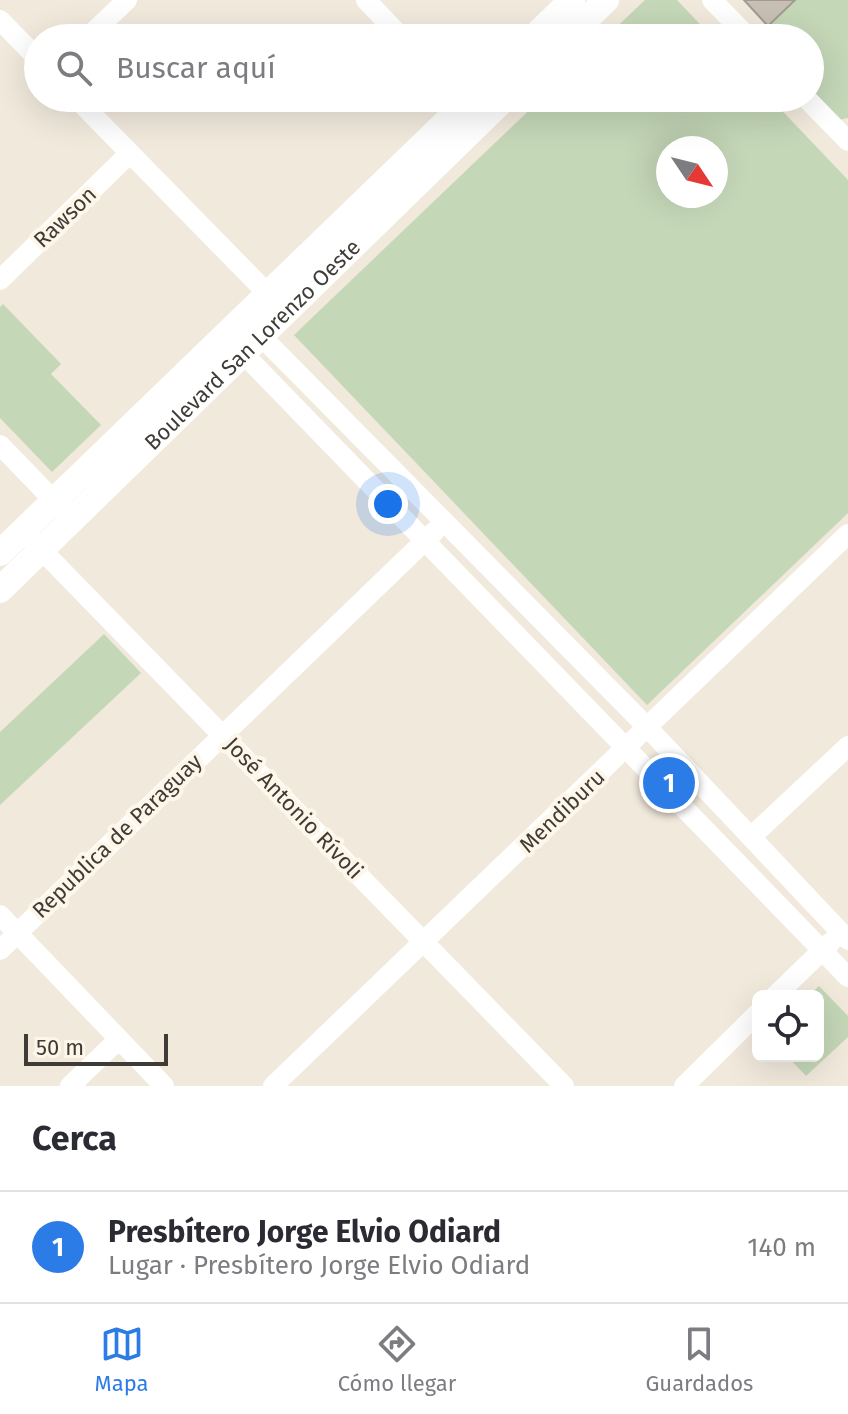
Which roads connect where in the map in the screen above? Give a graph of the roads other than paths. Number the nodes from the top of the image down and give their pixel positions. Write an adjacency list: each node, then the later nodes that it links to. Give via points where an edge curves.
1 (127, 0): 7 (street)
2 (366, 0): 8 (street)
3 (572, 0): 9 (main road)
4 (606, 0): 10 (main road)
5 (712, 0): 11 (street)
6 (0, 20): 12 (street)
7 (102, 24)
8 (389, 24)
9 (547, 24)
10 (581, 24)
11 (735, 24)
12 (24, 45)
13 (90, 112): 18 (street)
14 (461, 112): 20 (main road, Boulevard San Lorenzo Oeste)
15 (462, 112): 21 (main road, Boulevard San Lorenzo Oeste)
16 (820, 112): 17 (street)
17 (848, 141)
18 (130, 153): 19 (street, Rawson); 20 (street)
19 (0, 280)
20 (267, 293): 21 (main road, Boulevard San Lorenzo Oeste)
21 (243, 336): 23 (main road, Boulevard San Lorenzo Oeste); 24 (main road, Boulevard San Lorenzo Oeste); 25 (street); 28 (street)
22 (0, 445): 23 (street)
23 (53, 500): 24 (street); 26 (main road, Boulevard San Lorenzo Oeste)
24 (73, 519): 29 (main road, Boulevard San Lorenzo Oeste)
25 (443, 523): 28 (street, Republica de Paraguay); 32 (street)
26 (23, 531): 29 (street, José Antonio Rívoli); 30 (main road, Boulevard San Lorenzo Oeste)
27 (848, 534): 32 (street, Mendiburu)
28 (425, 541): 33 (street, Republica de Paraguay); 35 (street)
29 (41, 550): 31 (main road, Boulevard San Lorenzo Oeste); 33 (street, José Antonio Rívoli)
30 (0, 553)
31 (0, 590)
32 (648, 728): 35 (street, Mendiburu); 36 (street)
33 (223, 734): 39 (street, Republica de Paraguay); 40 (street, José Antonio Rívoli)
34 (848, 746): 36 (street)
35 (626, 749): 40 (street, Mendiburu); 42 (street)
36 (751, 837): 38 (street)
37 (0, 915): 39 (street)
38 (845, 932): 42 (street)
39 (17, 933): 41 (street, Republica de Paraguay); 46 (street)
40 (424, 942): 49 (street, Mendiburu); 50 (street, José Antonio Rívoli)
41 (0, 950)
42 (822, 950): 43 (street); 44 (street)
43 (848, 977)
44 (781, 990)
45 (752, 1019): 51 (street)
46 (119, 1039): 47 (street); 48 (street)
47 (70, 1086)
48 (164, 1086)
49 (273, 1086)
50 (564, 1086)
51 (684, 1086)

